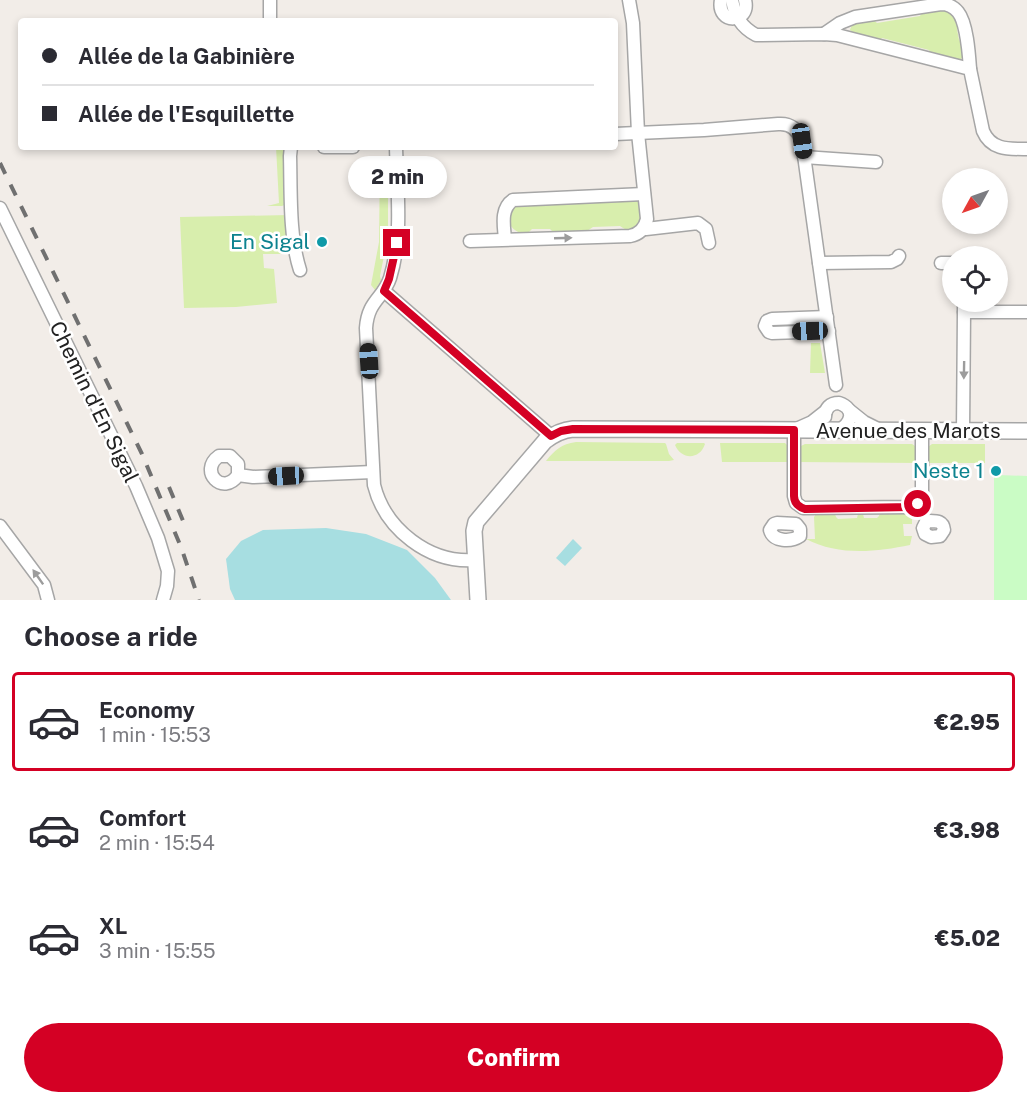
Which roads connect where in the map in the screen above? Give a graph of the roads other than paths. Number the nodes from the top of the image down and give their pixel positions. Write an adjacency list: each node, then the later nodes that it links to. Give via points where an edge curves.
1 (270, 0): 6 (street)
2 (629, 0): 10 (street)
3 (721, 0): 7 (street, via 722,13)
4 (732, 0): 7 (street)
5 (744, 0): 7 (street, via 745,11)
6 (270, 18)
7 (737, 18): 8 (street, via 747,30 760,36)
8 (824, 34): 9 (street); 9 (street, via 855,17 944,4 954,7 962,18)
9 (970, 69): 12 (street, via 987,138 995,146)
10 (638, 133): 11 (street); 15 (street, via 783,123 798,133); 17 (street)
11 (618, 134)
12 (1027, 149)
13 (291, 150): 25 (street, via 292,210)
14 (396, 150): 26 (street, via 397,243)
15 (804, 157): 16 (street); 24 (street)
16 (876, 162)
17 (644, 194): 19 (street); 20 (street, via 513,200 504,210)
18 (0, 208): 51 (street, Chemin d'En Sigal, via 158,538 168,571)
19 (644, 228): 20 (street, one-way to 19, via 630,236); 22 (street, via 698,223 706,229)
20 (505, 239): 21 (street)
21 (470, 241)
22 (709, 243)
23 (900, 256): 24 (street, via 891,262)
24 (819, 263): 30 (street)
25 (300, 270)
26 (384, 291): 41 (street); 42 (street, via 370,308 366,327)
27 (1008, 310): 29 (street)
28 (964, 312): 39 (street, one-way to 39)
29 (1027, 312)
30 (827, 317): 31 (street); 31 (street, via 772,319 765,326 772,333)
31 (829, 331): 32 (street)
32 (836, 386): 33 (street); 34 (street)
33 (828, 408): 34 (street, via 839,403); 35 (street, via 812,422); 36 (street, via 826,420)
34 (848, 409): 36 (street, via 850,419); 37 (street)
35 (794, 430): 36 (street, Avenue des Marots); 41 (street, Avenue des Marots, via 573,429); 45 (street, via 794,496)
36 (837, 431): 37 (street, Avenue des Marots)
37 (881, 431): 38 (street, Avenue des Marots)
38 (922, 431): 39 (street, Avenue des Marots); 44 (street, via 922,497)
39 (963, 431): 40 (street, Avenue des Marots)
40 (1027, 431)
41 (551, 436): 49 (street, via 476,522)
42 (373, 472): 43 (street); 49 (street, via 375,492 383,510 409,539 448,558)
43 (238, 475)
44 (916, 506): 45 (street); 46 (street)
45 (799, 507): 47 (street)
46 (926, 522)
47 (792, 523)
48 (0, 526): 50 (street, one-way to 48, via 44,585)
49 (476, 560): 52 (street)
50 (48, 600)
51 (163, 600)
52 (478, 600)

